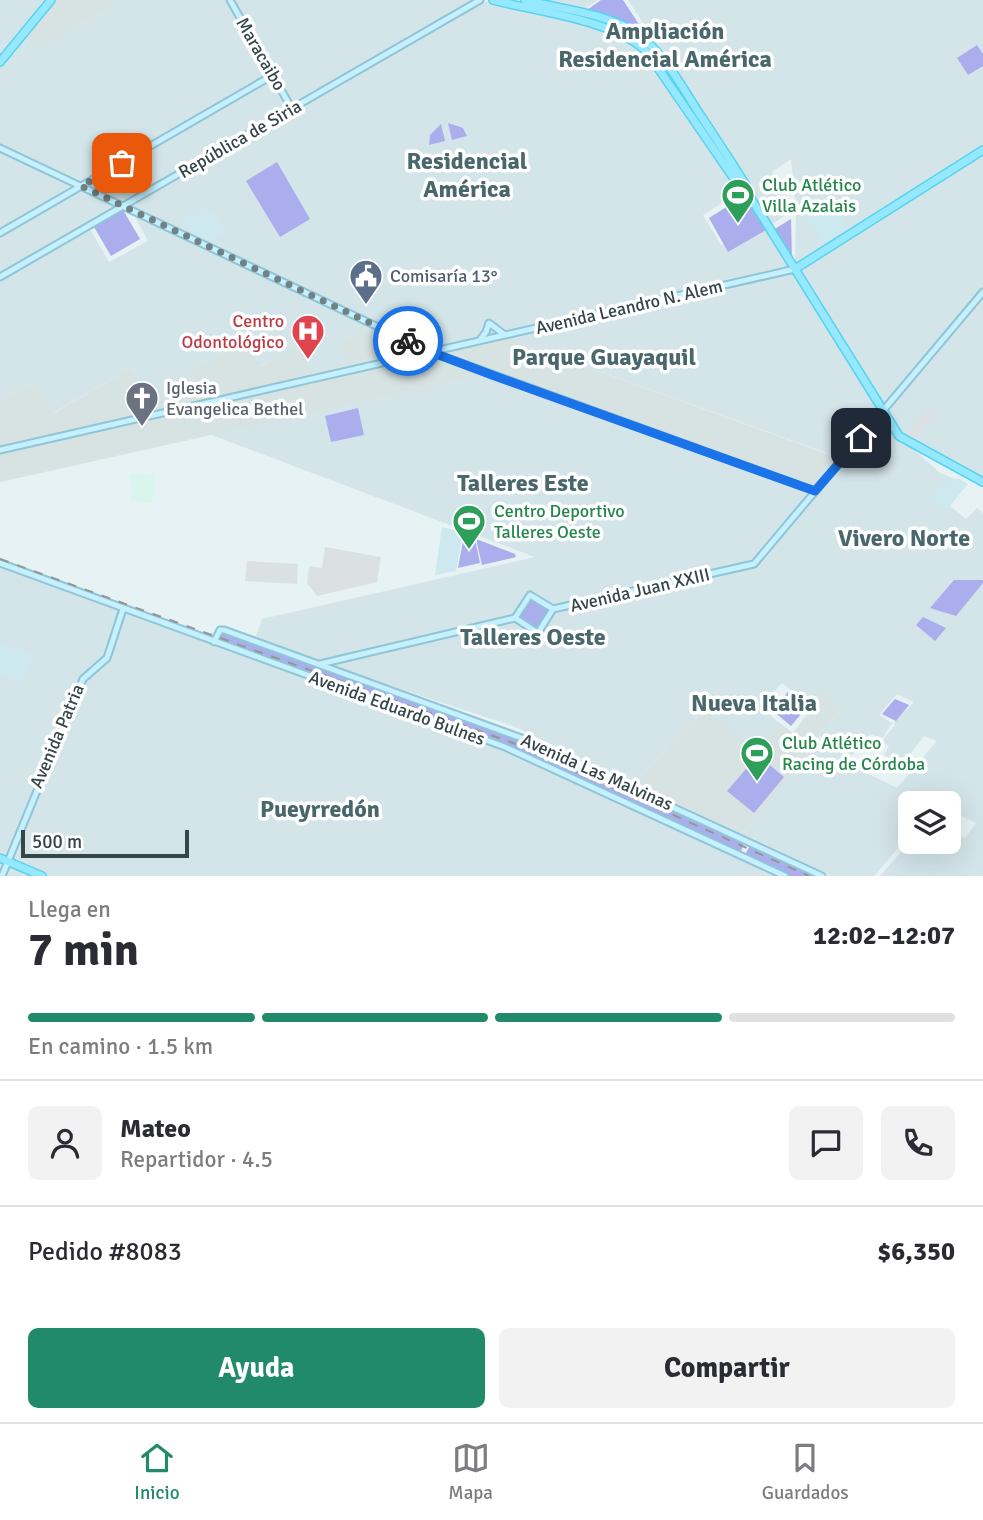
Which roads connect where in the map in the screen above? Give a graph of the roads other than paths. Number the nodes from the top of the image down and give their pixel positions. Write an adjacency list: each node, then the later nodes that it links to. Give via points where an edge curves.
1 (51, 0): 7 (main road)
2 (230, 0): 8 (main road, Maracaibo)
3 (480, 0): 9 (main road, República de Siria)
4 (493, 0): 6 (main road)
5 (525, 0): 13 (main road, via 615,23 652,46)
6 (503, 1): 13 (main road, via 613,29 638,43 655,60)
7 (0, 62)
8 (273, 75): 9 (main road, Maracaibo); 12 (main road)
9 (292, 109): 14 (main road, República de Siria)
10 (0, 148): 12 (main road)
11 (983, 150): 16 (main road, Avenida Leandro N. Alem)
12 (81, 186): 14 (main road); 15 (main road)
13 (750, 197): 16 (main road)
14 (124, 206): 17 (main road, República de Siria); 21 (main road)
15 (0, 233)
16 (794, 269): 19 (main road, Avenida Leandro N. Alem); 22 (main road)
17 (0, 277)
18 (983, 292): 22 (main road)
19 (505, 335): 20 (main road, Avenida Leandro N. Alem); 20 (main road, via 489,323)
20 (479, 341): 21 (main road, Avenida Leandro N. Alem)
21 (431, 352): 23 (main road, Avenida Leandro N. Alem); 25 (main road)
22 (883, 411): 24 (main road, via 901,438); 25 (main road)
23 (0, 450)
24 (983, 482)
25 (815, 491): 28 (main road, Avenida Juan XXIII, via 754,564)
26 (0, 563): 27 (main road, Avenida Eduardo Bulnes)
27 (123, 609): 30 (main road, Avenida Eduardo Bulnes); 32 (main road, Avenida Patria, via 104,656 82,676)
28 (553, 609): 29 (main road, Avenida Juan XXIII, via 530,595); 29 (main road, via 538,632)
29 (515, 618): 31 (main road)
30 (214, 642): 31 (main road, Avenida Las Malvinas, via 224,630); 35 (main road, Avenida Eduardo Bulnes, via 505,747)
31 (320, 664): 36 (main road, Avenida Las Malvinas, via 527,740)
32 (4, 860): 33 (main road, Avenida Patria); 34 (main road)
33 (1, 875)
34 (42, 876)
35 (785, 876)
36 (822, 876)

